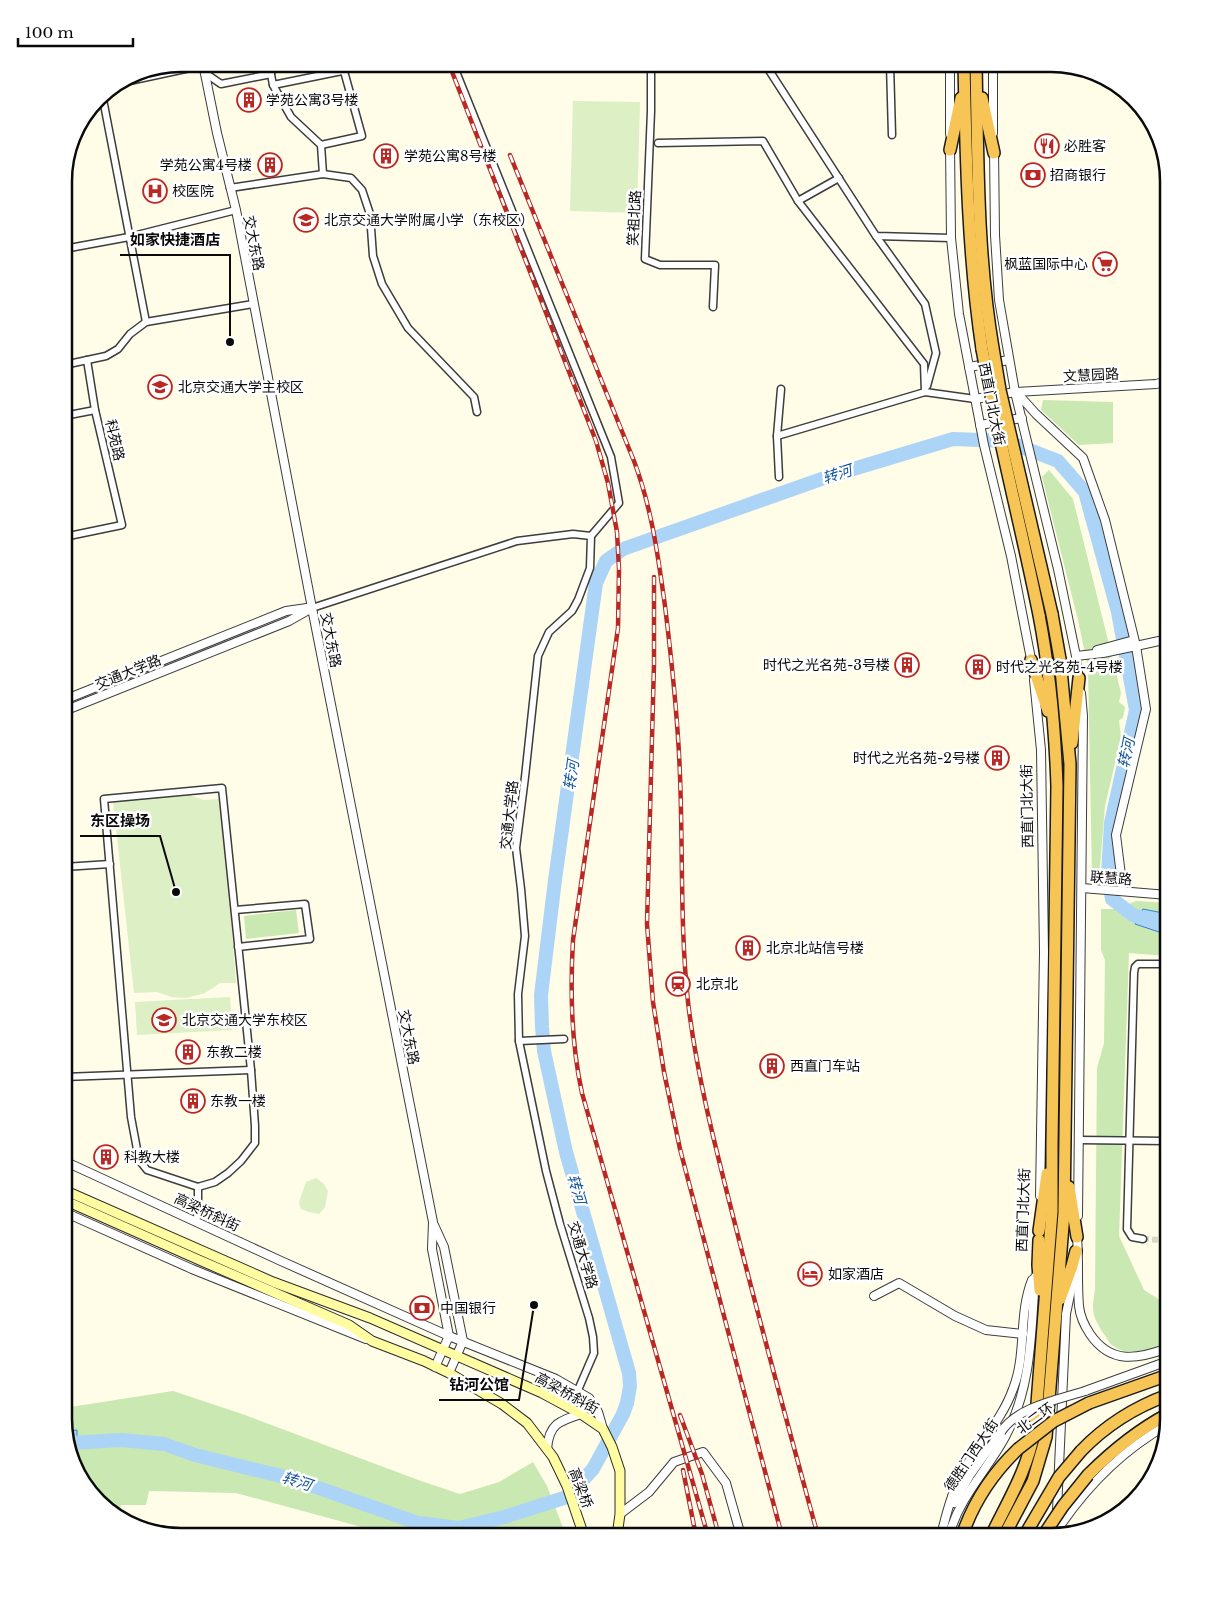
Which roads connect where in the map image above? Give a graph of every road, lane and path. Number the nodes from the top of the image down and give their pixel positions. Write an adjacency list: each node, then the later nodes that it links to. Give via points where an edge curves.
1 (176, 72): 16 (street)
2 (205, 72): 27 (street, 交大东路)
3 (209, 72): 15 (street, via 221,84)
4 (322, 72): 18 (street)
5 (344, 72): 22 (street, via 362,136)
6 (456, 72): 55 (street, via 611,457 619,503)
7 (650, 73): 35 (street, 笑祖北路, via 645,259 660,265 715,265)
8 (771, 73): 26 (street)
9 (890, 73): 20 (street)
10 (950, 73): 23 (street, 西直门北大街)
11 (964, 73): 17 (highway, 西直门北大街)
12 (976, 73): 37 (highway, 西直门北大街, via 980,235)
13 (977, 73): 24 (highway)
14 (993, 73): 24 (street, 西直门北大街)
15 (271, 74): 18 (street)
16 (146, 78)
17 (964, 79): 23 (highway); 37 (highway, 西直门北大街, via 974,297)
18 (273, 85): 22 (street, via 291,117)
19 (104, 105): 31 (street)
20 (892, 135)
21 (658, 143): 28 (street, via 763,141)
22 (321, 145): 25 (street)
23 (950, 150): 32 (street, 西直门北大街)
24 (994, 153): 39 (street, 西直门北大街, via 999,300)
25 (323, 174): 27 (street); 48 (street, via 351,178 362,190 370,214 373,256 382,284 408,328 474,397)
26 (839, 178): 28 (street); 30 (street)
27 (230, 188): 29 (street, 交大东路)
28 (798, 200): 44 (street, via 924,364)
29 (236, 210): 31 (street); 34 (street, 交大东路)
30 (876, 236): 32 (street); 44 (street, via 925,304 936,353)
31 (128, 237): 33 (street); 36 (street)
32 (951, 238): 41 (street, 西直门北大街, via 959,314)
33 (73, 247)
34 (253, 304): 36 (street); 56 (street, 交大东路)
35 (713, 307)
36 (146, 322): 38 (street, via 118,349 106,356)
37 (987, 348): 64 (highway, 西直门北大街, bridge, via 989,392 1048,658); 65 (highway, 西直门北大街, bridge, via 1000,390 1052,614 1060,658)
38 (87, 360): 40 (street); 47 (street, 科苑路)
39 (1009, 360): 41 (street); 45 (street, 西直门北大街)
40 (73, 363)
41 (969, 367): 46 (street, 西直门北大街)
42 (1160, 382): 45 (street, 文慧园路)
43 (781, 390): 52 (street)
44 (925, 392): 46 (street); 52 (street)
45 (1015, 392): 46 (street, 文慧园路); 50 (street, 西直门北大街); 58 (street, via 1083,458 1105,520)
46 (975, 399): 51 (street, 西直门北大街)
47 (95, 410): 49 (street); 54 (street, 科苑路, via 122,525)
48 (476, 412)
49 (73, 414)
50 (1023, 421): 51 (street); 59 (street, 西直门北大街)
51 (980, 423): 60 (street, 西直门北大街)
52 (777, 436): 53 (street)
53 (779, 476)
54 (73, 535)
55 (591, 536): 56 (street, 交通大学路, via 573,534 517,541); 75 (street, 交通大学路, via 590,568 578,600 572,611 549,632 538,656 516,848 525,936 518,994)
56 (312, 608): 62 (street, 交通大学路, via 286,611); 63 (street, 交通大学路, via 289,621); 90 (street, 交大东路)
57 (1160, 640): 58 (street)
58 (1135, 643): 59 (street); 69 (street, via 1146,710 1116,835)
59 (1076, 656): 61 (street, 西直门北大街)
60 (1032, 660): 64 (highway); 91 (street, 西直门北大街, via 1041,750 1044,952)
61 (1079, 678): 65 (highway); 68 (street, 西直门北大街, via 1083,716)
62 (73, 697)
63 (73, 708)
64 (1055, 733): 82 (highway, 西直门北大街)
65 (1070, 764): 83 (highway, 西直门北大街)
66 (110, 864): 67 (street); 71 (street, via 104,799 222,788); 77 (street)
67 (72, 866)
68 (1082, 888): 69 (street, 联慧路); 79 (street, 西直门北大街)
69 (1120, 890): 70 (street, 联慧路)
70 (1160, 894)
71 (234, 910): 72 (street); 72 (street, via 305,904 310,939)
72 (238, 947): 76 (street)
73 (1160, 964): 80 (street, via 1140,964 1135,969)
74 (561, 1039): 75 (street)
75 (519, 1041): 110 (street, 交通大学路, via 546,1171 589,1318 594,1353)
76 (251, 1070): 77 (street); 85 (street, via 254,1143 228,1173 215,1182)
77 (127, 1075): 78 (street); 85 (street, via 139,1160 147,1170)
78 (72, 1077)
79 (1079, 1140): 80 (street); 92 (street, 西直门北大街)
80 (1129, 1141): 81 (street); 93 (street, via 1128,1231 1134,1238)
81 (1160, 1141)
82 (1052, 1146): 91 (highway); 98 (highway, 西直门北大街, via 1052,1206)
83 (1065, 1159): 92 (highway); 97 (highway, 西直门北大街)
84 (72, 1166): 89 (street, 高梁桥斜街)
85 (198, 1187): 89 (street)
86 (72, 1194): 104 (main road, 高梁桥斜街, via 273,1282 370,1318)
87 (72, 1204): 101 (main road, via 349,1325)
88 (72, 1216): 101 (street, via 192,1269)
89 (196, 1222): 100 (street, 高梁桥斜街)
90 (432, 1222): 100 (street, 交大东路, via 432,1249); 102 (street, 交大东路, via 444,1247)
91 (1039, 1235): 95 (street, 西直门北大街); 98 (highway, via 1038,1268)
92 (1077, 1237): 94 (street); 103 (street, via 1080,1307 1085,1326 1094,1340 1108,1352 1124,1357)
93 (1143, 1239)
94 (1076, 1250): 97 (highway); 130 (street, via 1066,1314)
95 (1035, 1271): 99 (street, via 1026,1296); 124 (street, 西直门北大街, via 1030,1357 1023,1393 1006,1435 968,1492)
96 (874, 1296): 99 (street, via 899,1283 986,1330)
97 (1056, 1312): 127 (highway, 西直门北大街, via 1045,1444 1031,1485)
98 (1043, 1317): 126 (highway, 西直门北大街, via 1033,1441 1018,1485)
99 (1023, 1334): 118 (street, via 1020,1367 1010,1396 962,1474)
100 (449, 1336): 102 (street, 高梁桥斜街); 104 (street)
101 (372, 1341): 107 (main road)
102 (463, 1341): 105 (street); 110 (street, 高梁桥斜街)
103 (1160, 1350)
104 (442, 1351): 105 (main road, 高梁桥斜街); 107 (street)
105 (456, 1356): 108 (street); 112 (main road, 高梁桥斜街, via 542,1392)
106 (1160, 1364): 118 (street, 德胜门西大街, bridge, via 1019,1414 1008,1422 967,1479)
107 (435, 1367): 108 (main road)
108 (448, 1373): 116 (main road, via 521,1418)
109 (1160, 1377): 125 (highway, 北二环, bridge, via 1089,1403 1054,1421 1018,1449 998,1471 982,1493)
110 (578, 1390): 114 (street, 高梁桥斜街, via 589,1398 598,1412)
111 (1160, 1398): 128 (highway, bridge, via 1122,1418 1081,1451 1059,1477)
112 (581, 1414): 114 (main road, 高梁桥斜街); 116 (street, via 559,1421 552,1427)
113 (1160, 1419): 129 (highway, bridge, via 1118,1447 1088,1475)
114 (603, 1430): 117 (main road, via 620,1471)
115 (1159, 1430): 119 (street, via 1103,1473)
116 (547, 1449): 120 (main road, 高梁桥, via 567,1486)
117 (620, 1514): 121 (main road); 122 (street, via 649,1492 674,1462 703,1452 726,1483)
118 (945, 1521): 123 (street)
119 (1060, 1527)
120 (581, 1528)
121 (618, 1528)
122 (739, 1528)
123 (943, 1528)
124 (952, 1528)
125 (965, 1528)
126 (995, 1528)
127 (1008, 1528)
128 (1029, 1528)
129 (1048, 1528)
130 (1055, 1528)

